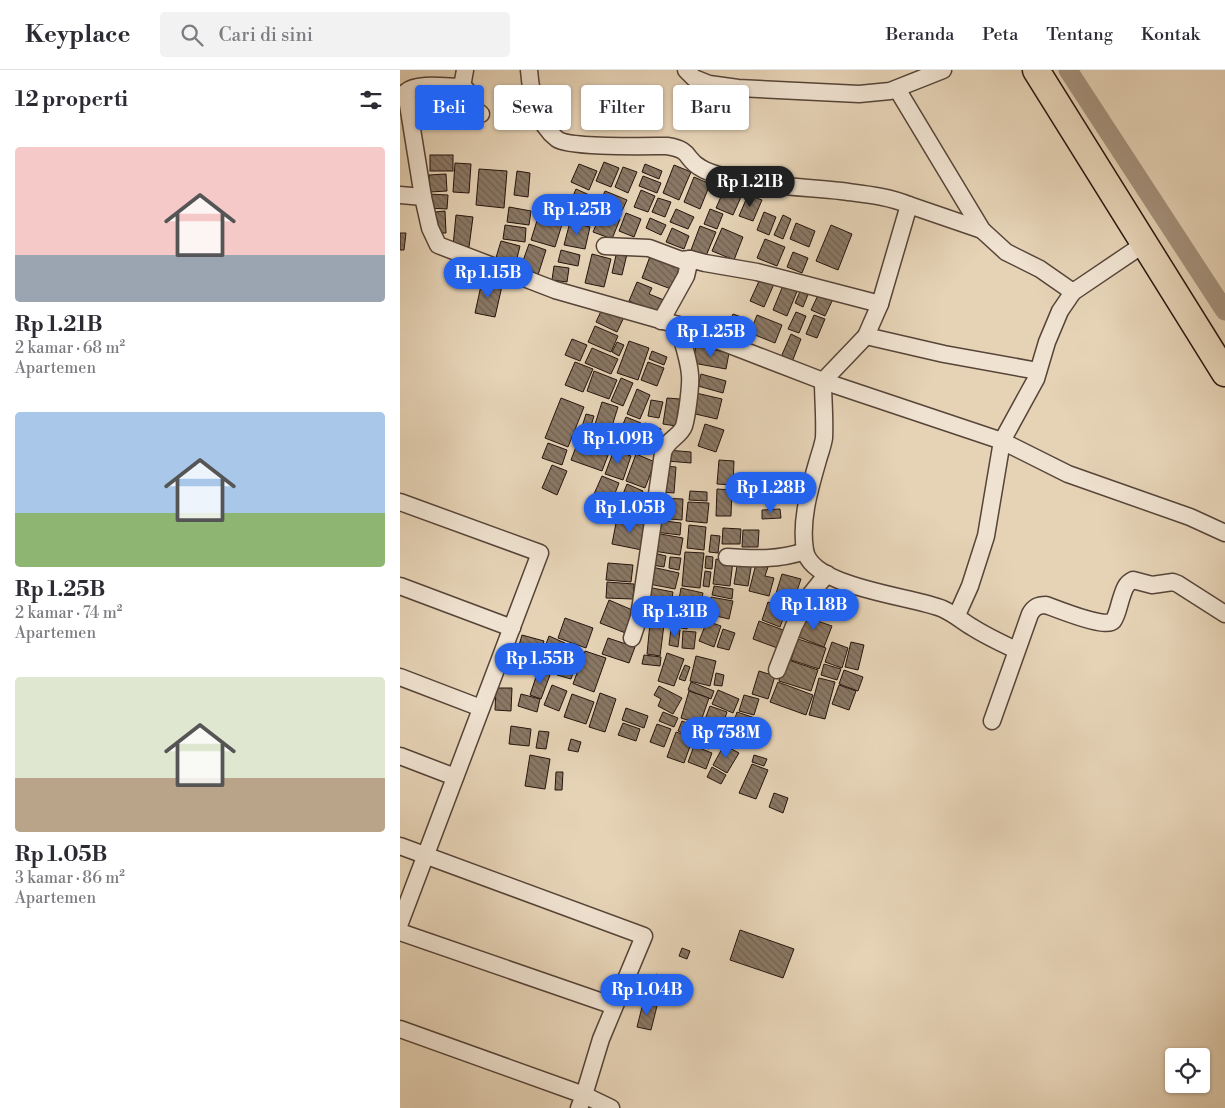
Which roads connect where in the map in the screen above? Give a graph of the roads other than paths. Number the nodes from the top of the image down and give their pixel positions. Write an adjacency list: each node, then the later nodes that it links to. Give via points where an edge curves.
1 (465, 70): 6 (street)
2 (529, 70): 11 (street, via 538,112 558,140 577,144 680,148 700,168 723,176 859,193)
3 (686, 70): 8 (street, via 694,78 709,84 738,88 859,94)
4 (943, 70): 8 (street)
5 (1036, 70): 13 (main road)
6 (462, 85)
7 (415, 87): 10 (street, via 406,92)
8 (897, 89): 12 (street)
9 (400, 194): 10 (street)
10 (423, 197): 18 (street, via 430,228 438,245 555,290)
11 (909, 205): 12 (street); 17 (street)
12 (982, 230): 16 (street, via 1006,252 1040,269)
13 (1144, 244): 16 (street); 22 (main road)
14 (605, 246): 15 (street, via 650,248 681,260)
15 (690, 259): 17 (street, via 757,272); 18 (street, via 686,276)
16 (1073, 292): 21 (street, via 1060,311)
17 (880, 304): 20 (street)
18 (661, 321): 19 (street)
19 (678, 325): 23 (street); 34 (street, via 690,375 684,426 665,446 663,453 639,618)
20 (866, 336): 21 (street); 23 (street)
21 (1038, 371): 24 (street)
22 (1225, 373)
23 (823, 381): 24 (street); 27 (street, via 824,438 804,522)
24 (1002, 441): 26 (street, via 1068,474 1190,517); 32 (street, via 986,536 970,586)
25 (400, 502): 33 (street, via 540,554)
26 (1225, 533)
27 (805, 551): 28 (street, via 768,559); 29 (street, via 810,562)
28 (727, 557)
29 (827, 574): 32 (street, via 861,588 941,608); 36 (street, via 810,595)
30 (400, 586): 33 (street)
31 (1225, 614): 35 (street, via 1173,582 1152,585 1133,580 1125,586 1114,620 1110,623 1099,623 1039,605 1030,614)
32 (956, 615): 35 (street)
33 (512, 628): 38 (street)
34 (632, 638)
35 (1016, 650): 39 (street)
36 (777, 670)
37 (400, 678): 38 (street)
38 (482, 708): 41 (street)
39 (992, 721)
40 (400, 756): 41 (street)
41 (455, 777): 43 (street)
42 (400, 846): 43 (street)
43 (426, 855): 44 (street); 46 (street, via 644,936)
44 (400, 923)
45 (400, 932): 46 (street)
46 (614, 1006): 48 (street)
47 (400, 1029): 48 (street)
48 (582, 1102): 49 (street)
49 (611, 1108)

